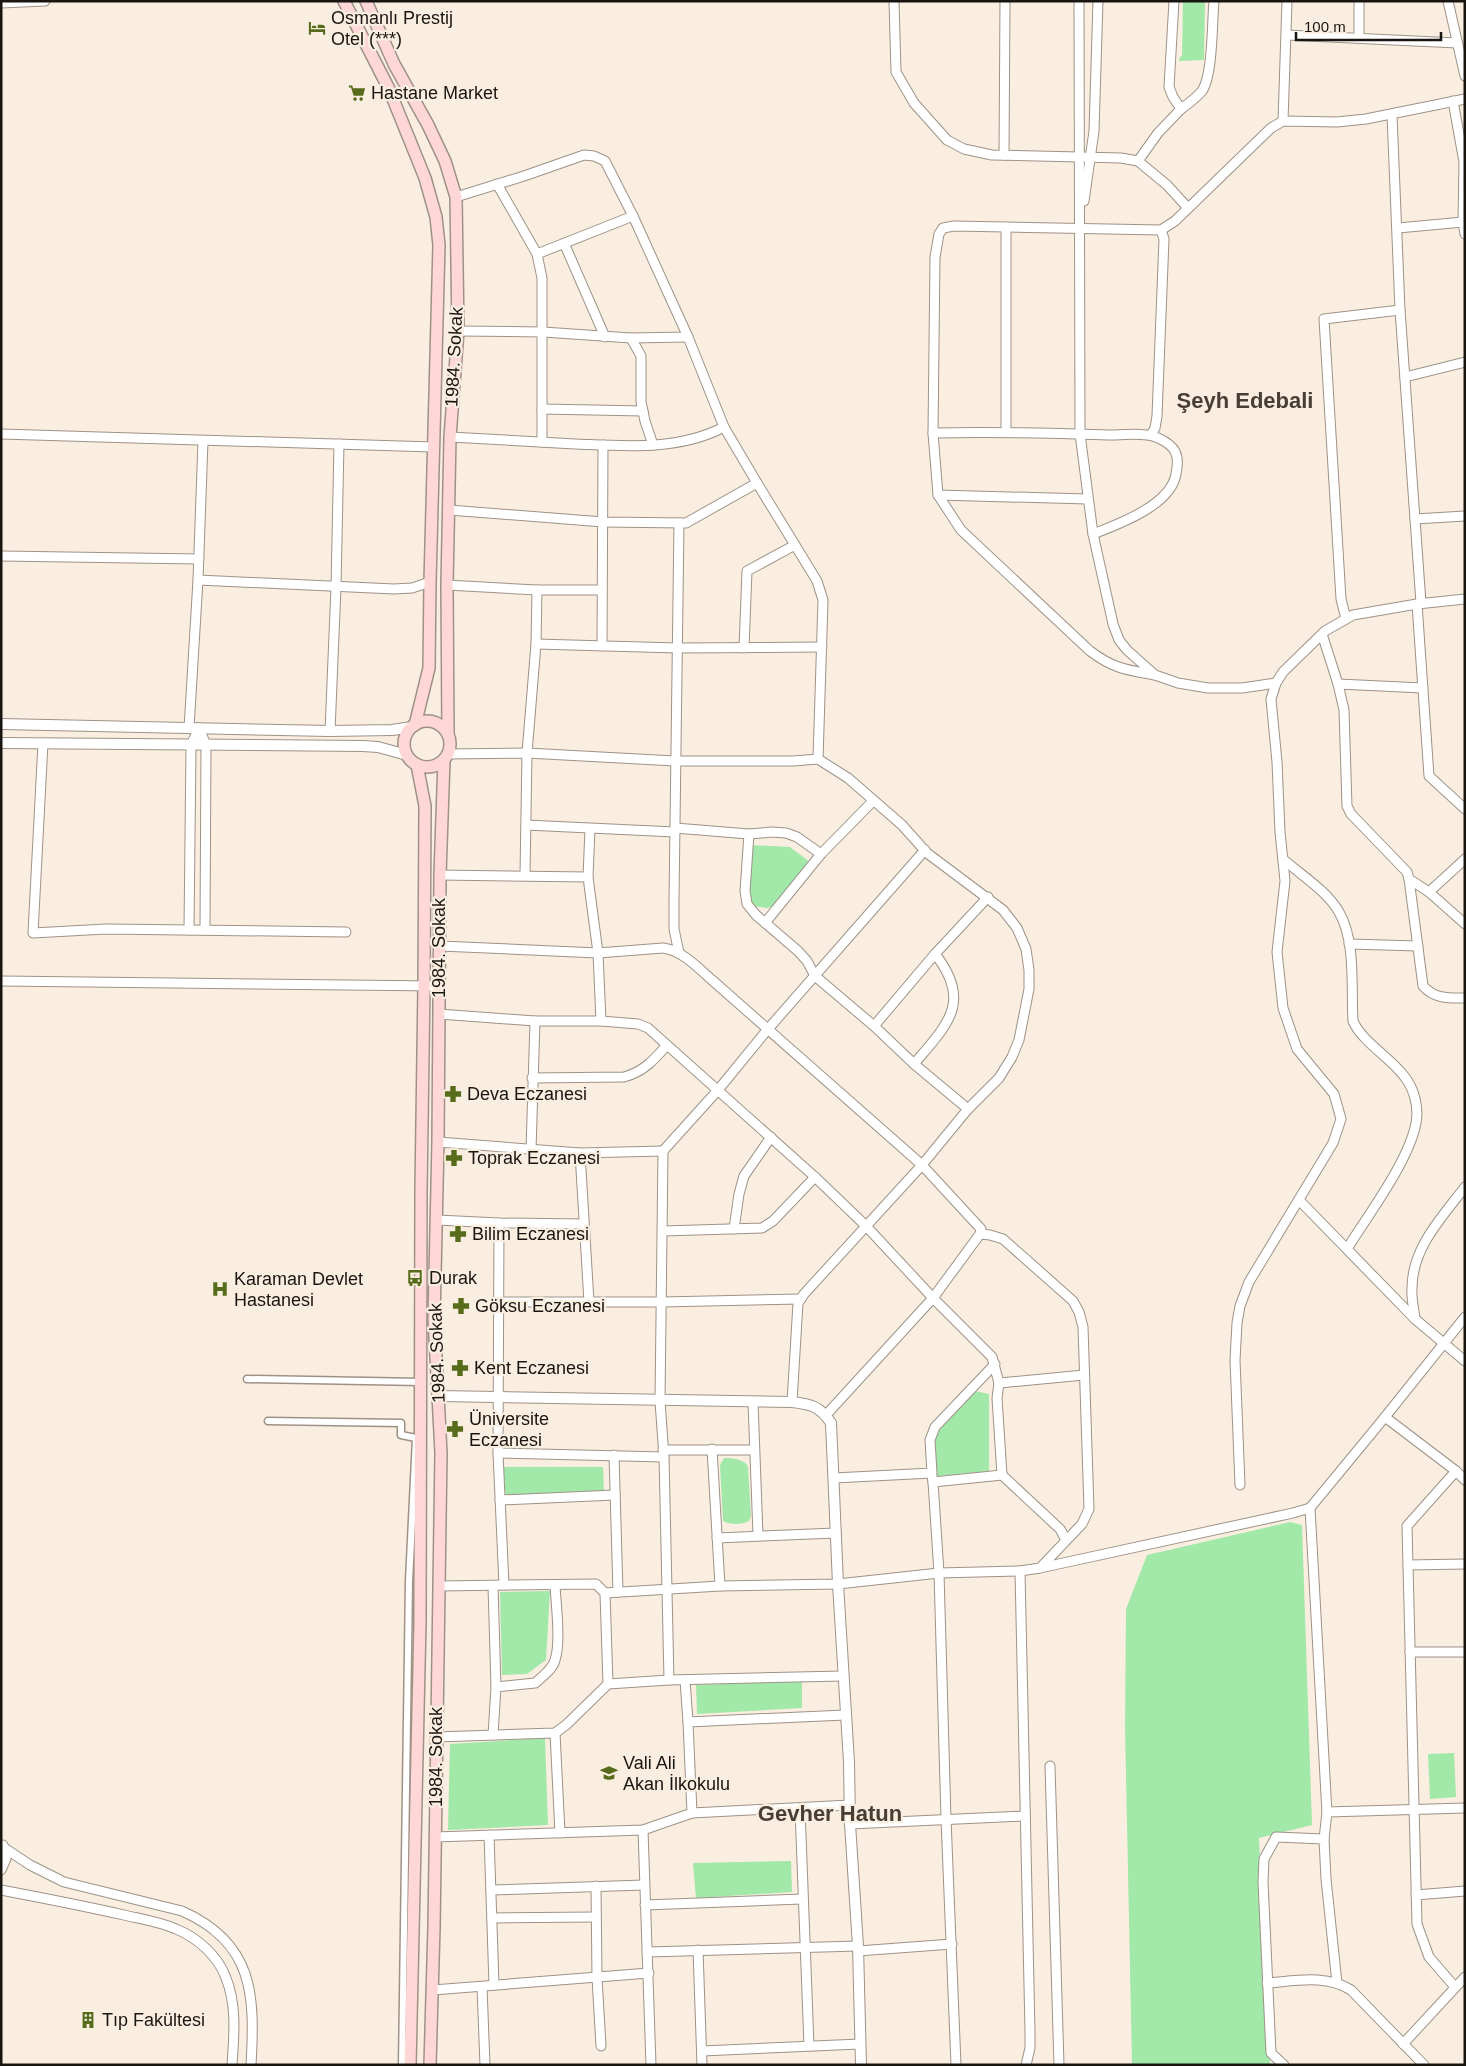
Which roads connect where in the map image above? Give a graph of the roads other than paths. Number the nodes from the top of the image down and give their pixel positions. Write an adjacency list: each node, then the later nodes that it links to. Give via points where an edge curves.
1 (45, 1): 13 (street)
2 (344, 1): 38 (main road, via 393,98 424,178)
3 (366, 1): 29 (main road, 1984. Sokak, via 394,64 445,161)
4 (894, 1): 24 (street, via 896,72 914,102 947,140 964,149)
5 (1005, 1): 24 (street)
6 (1079, 1): 25 (street)
7 (1098, 1): 26 (street, via 1094,130)
8 (1174, 1): 21 (street, via 1170,87)
9 (1214, 1): 21 (street, via 1206,84)
10 (1287, 1): 15 (street)
11 (1359, 1): 16 (street)
12 (1448, 1): 17 (street)
13 (20, 2): 14 (street)
14 (1, 3)
15 (1287, 36): 16 (street); 23 (street)
16 (1359, 38): 17 (street)
17 (1457, 43): 18 (street)
18 (1465, 76)
19 (1465, 98): 20 (street)
20 (1453, 101): 22 (street); 32 (street, via 1464,162)
21 (1181, 110): 27 (street)
22 (1392, 115): 23 (street, via 1337,122); 35 (street)
23 (1283, 121): 30 (street, via 1271,128)
24 (1004, 155): 25 (street)
25 (1078, 156): 26 (street); 34 (street)
26 (1089, 157): 27 (street); 34 (street)
27 (1138, 160): 30 (street)
28 (498, 184): 29 (street); 31 (street, via 584,155 594,156 604,161); 41 (street)
29 (456, 197): 36 (main road, 1984. Sokak)
30 (1188, 208): 37 (street)
31 (633, 216): 40 (street); 46 (street)
32 (1463, 222): 35 (street); 39 (street)
33 (1006, 227): 34 (street); 53 (street); 54 (street, via 954,226 944,228 940,234 935,257)
34 (1080, 228): 37 (street); 56 (street)
35 (1398, 228): 42 (street)
36 (457, 230): 38 (main road); 43 (main road, 1984. Sokak)
37 (1161, 230): 57 (street, via 1164,239 1157,416)
38 (438, 231): 64 (main road)
39 (1465, 234)
40 (564, 244): 41 (street); 45 (street)
41 (537, 254): 44 (street, via 542,278)
42 (1400, 310): 49 (street); 85 (street, via 1324,319 1341,599)
43 (458, 331): 44 (street); 58 (main road, 1984. Sokak)
44 (543, 332): 45 (street); 50 (street)
45 (605, 337): 47 (street)
46 (688, 337): 47 (street); 52 (street)
47 (631, 338): 51 (street, via 641,356)
48 (1465, 362): 49 (street)
49 (1405, 377): 70 (street)
50 (542, 409): 51 (street); 60 (street)
51 (643, 411): 63 (street)
52 (724, 427): 63 (street, via 697,439); 65 (street)
53 (1006, 432): 54 (street); 56 (street)
54 (933, 433): 66 (street)
55 (1, 434): 59 (street)
56 (1080, 434): 57 (street); 67 (street)
57 (1150, 435): 73 (street, via 1172,447 1177,454 1176,478 1169,492 1124,522)
58 (450, 436): 60 (street); 68 (main road, 1984. Sokak)
59 (203, 441): 61 (street); 76 (street)
60 (542, 442): 62 (street)
61 (339, 444): 64 (street); 80 (street)
62 (603, 445): 63 (street); 71 (street)
63 (654, 445)
64 (433, 447): 78 (main road)
65 (757, 483): 72 (street, via 686,524); 74 (street)
66 (938, 495): 67 (street); 92 (street, via 961,530 1090,651 1121,669)
67 (1088, 499): 73 (street)
68 (449, 510): 71 (street); 79 (main road, 1984. Sokak)
69 (1465, 516): 70 (street)
70 (1415, 518): 84 (street)
71 (603, 522): 72 (street); 82 (street)
72 (678, 523): 90 (street)
73 (1093, 534): 92 (street, via 1119,640)
74 (795, 545): 89 (street, via 817,581 824,600); 91 (street, via 747,571)
75 (1, 556): 76 (street)
76 (199, 559): 77 (street)
77 (198, 580): 80 (street); 98 (street)
78 (430, 582): 80 (street, via 405,589); 97 (main road, via 429,668)
79 (447, 585): 81 (street); 100 (main road, 1984. Sokak)
80 (336, 587): 99 (street)
81 (537, 590): 82 (street); 87 (street)
82 (602, 590): 88 (street)
83 (1465, 599): 84 (street)
84 (1419, 603): 85 (street); 95 (street)
85 (1346, 619): 86 (street)
86 (1322, 634): 93 (street); 94 (street)
87 (536, 644): 88 (street); 105 (street)
88 (602, 646): 90 (street)
89 (822, 647): 91 (street); 108 (street)
90 (677, 648): 91 (street); 109 (street)
91 (744, 648)
92 (1155, 675): 93 (street, via 1208,688)
93 (1276, 683): 119 (street, via 1271,699)
94 (1338, 684): 95 (street); 124 (street, via 1344,710 1347,806 1407,872)
95 (1423, 688): 112 (street, via 1429,776)
96 (1, 724): 98 (street)
97 (413, 726): 99 (street, via 392,730); 100 (main road, via 430,721); 106 (main road, via 405,737)
98 (194, 728): 99 (street); 103 (street); 104 (street)
99 (330, 731)
100 (448, 733): 107 (main road, via 450,740)
101 (1, 743): 102 (street)
102 (43, 743): 103 (street); 129 (street, via 33,933 106,929)
103 (191, 745): 104 (street); 129 (street)
104 (206, 745): 106 (street, via 363,746); 130 (street)
105 (527, 753): 107 (street); 109 (street); 113 (street)
106 (407, 755): 110 (main road)
107 (446, 757): 110 (main road, via 432,767); 121 (main road, 1984. Sokak)
108 (818, 759): 109 (street); 111 (street, via 848,778)
109 (675, 761): 115 (street)
110 (416, 765): 140 (main road, via 425,806)
111 (873, 801): 117 (street); 118 (street)
112 (1465, 809)
113 (526, 825): 114 (street); 122 (street)
114 (590, 829): 115 (street); 123 (street)
115 (675, 830): 116 (street); 136 (street, via 674,929)
116 (749, 834): 118 (street, via 786,833); 127 (street, via 747,904)
117 (925, 850): 126 (street); 138 (street)
118 (821, 854): 127 (street)
119 (1283, 859): 132 (street, via 1338,910); 161 (street, via 1285,881 1278,952 1283,1008 1297,1049 1334,1094 1341,1119 1334,1143)
120 (1465, 859): 125 (street)
121 (440, 875): 122 (street); 133 (main road, 1984. Sokak)
122 (525, 875): 123 (street)
123 (588, 877): 135 (street)
124 (1409, 879): 125 (street); 134 (street)
125 (1429, 892): 128 (street)
126 (988, 896): 137 (street); 152 (street, via 1017,928 1026,949 1029,989 1019,1040 1012,1057 999,1078)
127 (765, 923): 138 (street, via 798,951)
128 (1465, 924)
129 (189, 930): 130 (street)
130 (205, 930): 131 (street)
131 (346, 932)
132 (1349, 944): 134 (street); 169 (street, via 1353,1021 1356,1028 1389,1058 1409,1082 1415,1099 1416,1121 1394,1174)
133 (440, 946): 135 (street); 141 (main road, 1984. Sokak)
134 (1418, 946): 142 (street, via 1423,986 1429,993 1439,998)
135 (598, 953): 136 (street, via 663,948); 145 (street)
136 (679, 953): 147 (street)
137 (934, 954): 146 (street); 149 (street, via 947,969 954,1002 943,1028)
138 (815, 976): 146 (street); 147 (street)
139 (1, 982): 140 (street)
140 (424, 986): 141 (street); 182 (main road)
141 (439, 986): 143 (main road, 1984. Sokak)
142 (1465, 998)
143 (439, 1014): 144 (street); 154 (main road, 1984. Sokak)
144 (534, 1021): 145 (street); 150 (street)
145 (601, 1021): 148 (street, via 638,1024 648,1028)
146 (874, 1026): 149 (street)
147 (768, 1029): 151 (street); 158 (street)
148 (666, 1046): 150 (street, via 651,1063 636,1074 624,1077); 151 (street)
149 (914, 1064): 152 (street)
150 (532, 1078): 155 (street)
151 (718, 1090): 153 (street); 156 (street)
152 (968, 1109): 158 (street)
153 (771, 1137): 159 (street); 166 (street, via 744,1176 738,1194)
154 (438, 1142): 155 (street); 162 (main road, 1984. Sokak)
155 (532, 1150): 157 (street)
156 (663, 1152): 157 (street); 167 (street)
157 (580, 1153): 164 (street)
158 (922, 1165): 165 (street); 168 (street, via 981,1229)
159 (815, 1177): 165 (street); 166 (street, via 773,1221 762,1228)
160 (1465, 1187): 176 (street, via 1432,1229 1417,1259 1412,1289)
161 (1299, 1200): 169 (street); 202 (street, via 1249,1282 1239,1314 1235,1360)
162 (437, 1220): 163 (street); 184 (main road, 1984. Sokak, via 434,1319)
163 (499, 1223): 164 (street); 172 (street)
164 (584, 1224): 173 (street)
165 (866, 1226): 170 (street); 171 (street)
166 (734, 1229): 167 (street)
167 (663, 1231): 174 (street)
168 (980, 1234): 170 (street); 180 (street, via 1003,1239 1073,1301 1083,1327)
169 (1347, 1249): 176 (street)
170 (933, 1298): 179 (street, via 992,1356); 189 (street)
171 (800, 1299): 174 (street); 188 (street)
172 (500, 1302): 173 (street); 185 (street)
173 (589, 1302): 174 (street)
174 (662, 1302): 186 (street)
175 (1465, 1317): 177 (street)
176 (1415, 1319): 177 (street)
177 (1444, 1343): 178 (street); 190 (street)
178 (1465, 1361)
179 (994, 1364): 183 (street); 200 (street, via 935,1427 930,1440)
180 (1084, 1375): 183 (street); 209 (street, via 1089,1509 1082,1524)
181 (247, 1379): 182 (street)
182 (422, 1382): 286 (main road)
183 (999, 1383): 198 (street)
184 (439, 1396): 185 (street); 218 (main road, 1984. Sokak)
185 (498, 1398): 186 (street); 194 (street)
186 (660, 1401): 187 (street); 195 (street)
187 (753, 1402): 188 (street); 193 (street)
188 (792, 1402): 189 (street, via 811,1404)
189 (826, 1415): 199 (street, via 831,1423)
190 (1385, 1417): 197 (street); 205 (street)
191 (268, 1421): 285 (street, via 401,1423 401,1436 416,1438 409,1582)
192 (712, 1448): 193 (street); 195 (street); 208 (street)
193 (754, 1450): 207 (street)
194 (498, 1453): 196 (street); 204 (street)
195 (663, 1453): 196 (street); 221 (street)
196 (614, 1455): 203 (street)
197 (1456, 1471): 201 (street); 211 (street, via 1407,1526)
198 (1002, 1475): 200 (street); 209 (street, via 1060,1529)
199 (834, 1478): 200 (street); 206 (street)
200 (932, 1478): 214 (street)
201 (1465, 1480)
202 (1240, 1484)
203 (615, 1496): 204 (street); 222 (street)
204 (500, 1500): 216 (street)
205 (1310, 1508): 212 (street); 242 (street)
206 (836, 1533): 207 (street); 215 (street)
207 (758, 1535): 208 (street)
208 (717, 1538): 220 (street)
209 (1066, 1540): 212 (street)
210 (1465, 1564): 211 (street)
211 (1408, 1565): 224 (street)
212 (1040, 1568): 213 (street)
213 (1020, 1570): 214 (street); 243 (street)
214 (939, 1573): 215 (street); 244 (street)
215 (838, 1584): 220 (street); 226 (street)
216 (504, 1585): 217 (street); 219 (street)
217 (555, 1585): 223 (street, via 596,1584); 230 (street, via 557,1632 556,1659 552,1666 535,1683)
218 (439, 1586): 219 (street); 235 (main road, 1984. Sokak)
219 (493, 1586): 230 (street)
220 (720, 1586): 221 (street)
221 (666, 1590): 222 (street); 227 (street)
222 (618, 1592): 223 (street)
223 (605, 1593): 229 (street)
224 (1410, 1652): 225 (street); 240 (street)
225 (1465, 1652)
226 (843, 1676): 228 (street); 231 (street)
227 (669, 1680): 228 (street); 229 (street)
228 (685, 1680): 232 (street)
229 (608, 1684): 233 (street)
230 (496, 1687): 234 (street)
231 (845, 1715): 232 (street); 237 (street)
232 (688, 1722): 241 (street)
233 (555, 1733): 234 (street); 247 (street)
234 (493, 1735): 235 (street)
235 (436, 1737): 249 (main road, 1984. Sokak)
236 (1050, 1766): 294 (street)
237 (850, 1805): 239 (street); 245 (street)
238 (1465, 1808): 240 (street)
239 (800, 1809): 241 (street); 259 (street)
240 (1415, 1809): 242 (street); 258 (street)
241 (692, 1813): 246 (street)
242 (1327, 1813): 250 (street)
243 (1025, 1816): 244 (street); 293 (street, via 1030,2031)
244 (946, 1819): 245 (street); 263 (street)
245 (850, 1824): 265 (street)
246 (643, 1830): 247 (street); 253 (street)
247 (560, 1833): 248 (street)
248 (489, 1835): 249 (street); 256 (street)
249 (435, 1837): 276 (main road, 1984. Sokak)
250 (1324, 1839): 271 (street, via 1276,1837 1264,1859); 272 (street)
251 (2, 1845): 252 (street, via 6,1860); 284 (street, via 30,1865 64,1882 182,1910 219,1934 230,1945 248,1980 253,2017)
252 (1, 1870)
253 (644, 1885): 254 (street); 260 (street)
254 (596, 1886): 256 (street); 261 (street)
255 (1, 1890): 283 (street, via 175,1928 206,1948 218,1962 232,1997)
256 (491, 1890): 262 (street)
257 (1465, 1891): 258 (street)
258 (1416, 1895): 275 (street, via 1417,1924 1429,1958)
259 (802, 1899): 260 (street); 264 (street)
260 (645, 1905): 267 (street)
261 (596, 1917): 262 (street); 270 (street)
262 (492, 1918): 273 (street)
263 (952, 1944): 265 (street); 292 (street)
264 (805, 1948): 265 (street); 266 (street); 280 (street)
265 (858, 1949): 277 (street)
266 (698, 1950): 267 (street); 281 (street)
267 (647, 1952): 268 (street)
268 (649, 1974): 270 (street); 289 (street)
269 (1465, 1976): 275 (street)
270 (598, 1978): 273 (street); 279 (street)
271 (1267, 1983): 272 (street, via 1313,1979); 282 (street)
272 (1337, 1983): 278 (street, via 1351,1990)
273 (494, 1985): 274 (street)
274 (482, 1987): 276 (street); 288 (street)
275 (1455, 1988): 278 (street)
276 (433, 1990): 287 (main road, 1984. Sokak)
277 (860, 2044): 280 (street); 291 (street)
278 (1403, 2044): 297 (street)
279 (601, 2046)
280 (808, 2046): 281 (street)
281 (702, 2051): 290 (street)
282 (1271, 2052): 295 (street); 296 (street)
283 (232, 2065)
284 (251, 2065)
285 (402, 2065)
286 (410, 2065)
287 (430, 2065)
288 (485, 2065)
289 (651, 2065)
290 (702, 2065)
291 (860, 2065)
292 (956, 2065)
293 (1026, 2065)
294 (1059, 2065)
295 (1271, 2065)
296 (1284, 2065)
297 (1424, 2065)

